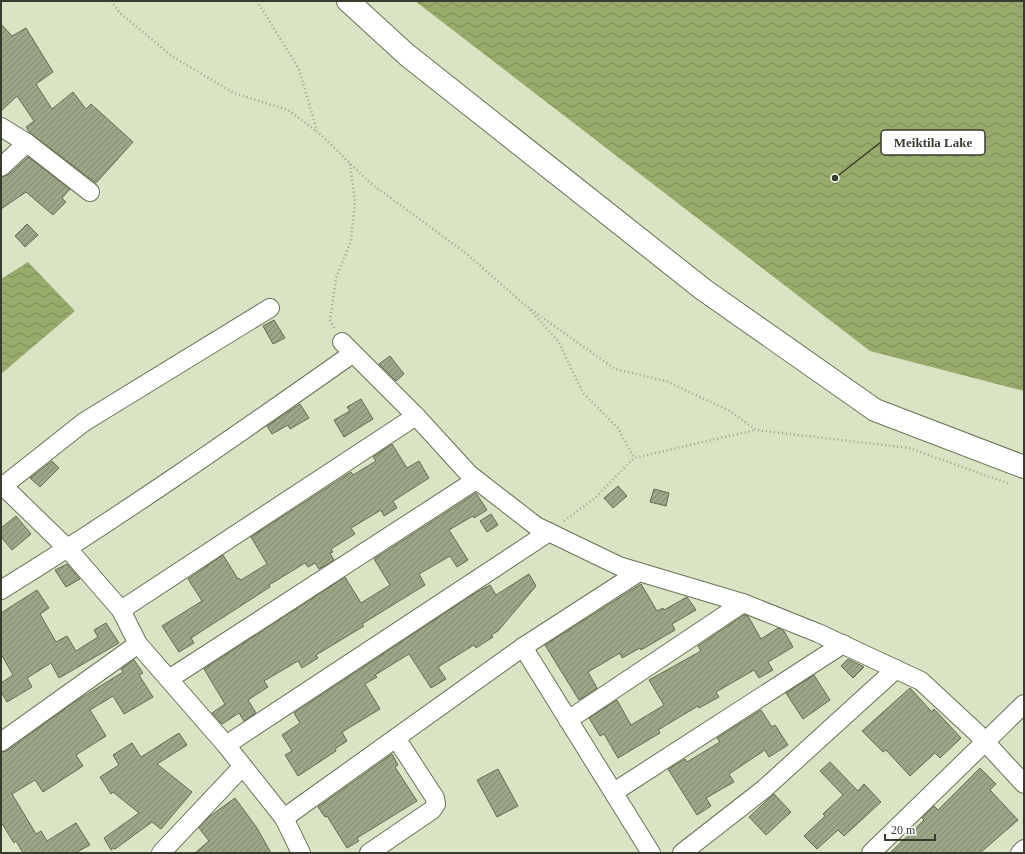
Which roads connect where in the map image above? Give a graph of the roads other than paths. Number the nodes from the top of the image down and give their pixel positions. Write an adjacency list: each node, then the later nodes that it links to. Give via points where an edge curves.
1 (348, 1): 8 (main road, via 407,55 704,290 875,410)
2 (1, 127): 3 (street)
3 (27, 143): 4 (street); 5 (street)
4 (1, 167)
5 (90, 192)
6 (270, 308): 10 (street, via 84,422)
7 (416, 416): 9 (street); 12 (street, via 347,348 195,464); 16 (street)
8 (1018, 476)
9 (476, 480): 11 (street, via 536,526); 21 (street)
10 (2, 485): 12 (street)
11 (549, 532): 13 (street, via 619,566); 27 (street)
12 (68, 549): 14 (street); 16 (street)
13 (639, 572): 15 (street); 19 (street)
14 (1, 590)
15 (743, 603): 18 (street); 23 (street)
16 (121, 610): 17 (street)
17 (138, 644): 21 (street); 25 (street)
18 (843, 644): 20 (street); 30 (street)
19 (523, 647): 23 (street); 24 (street)
20 (896, 670): 26 (street, via 921,681); 37 (street, via 764,789)
21 (169, 679): 27 (street)
22 (1024, 704): 26 (street)
23 (568, 720): 30 (street)
24 (396, 738): 31 (street); 35 (street, via 435,798 436,804 432,810)
25 (1, 742)
26 (986, 743): 29 (street); 38 (street)
27 (226, 745): 28 (street)
28 (242, 767): 31 (street); 33 (street)
29 (1024, 784)
30 (614, 792): 36 (street)
31 (284, 818): 34 (street)
32 (1024, 849): 39 (street)
33 (161, 853)
34 (301, 853)
35 (369, 853)
36 (651, 853)
37 (682, 853)
38 (871, 853)
39 (1020, 853)

